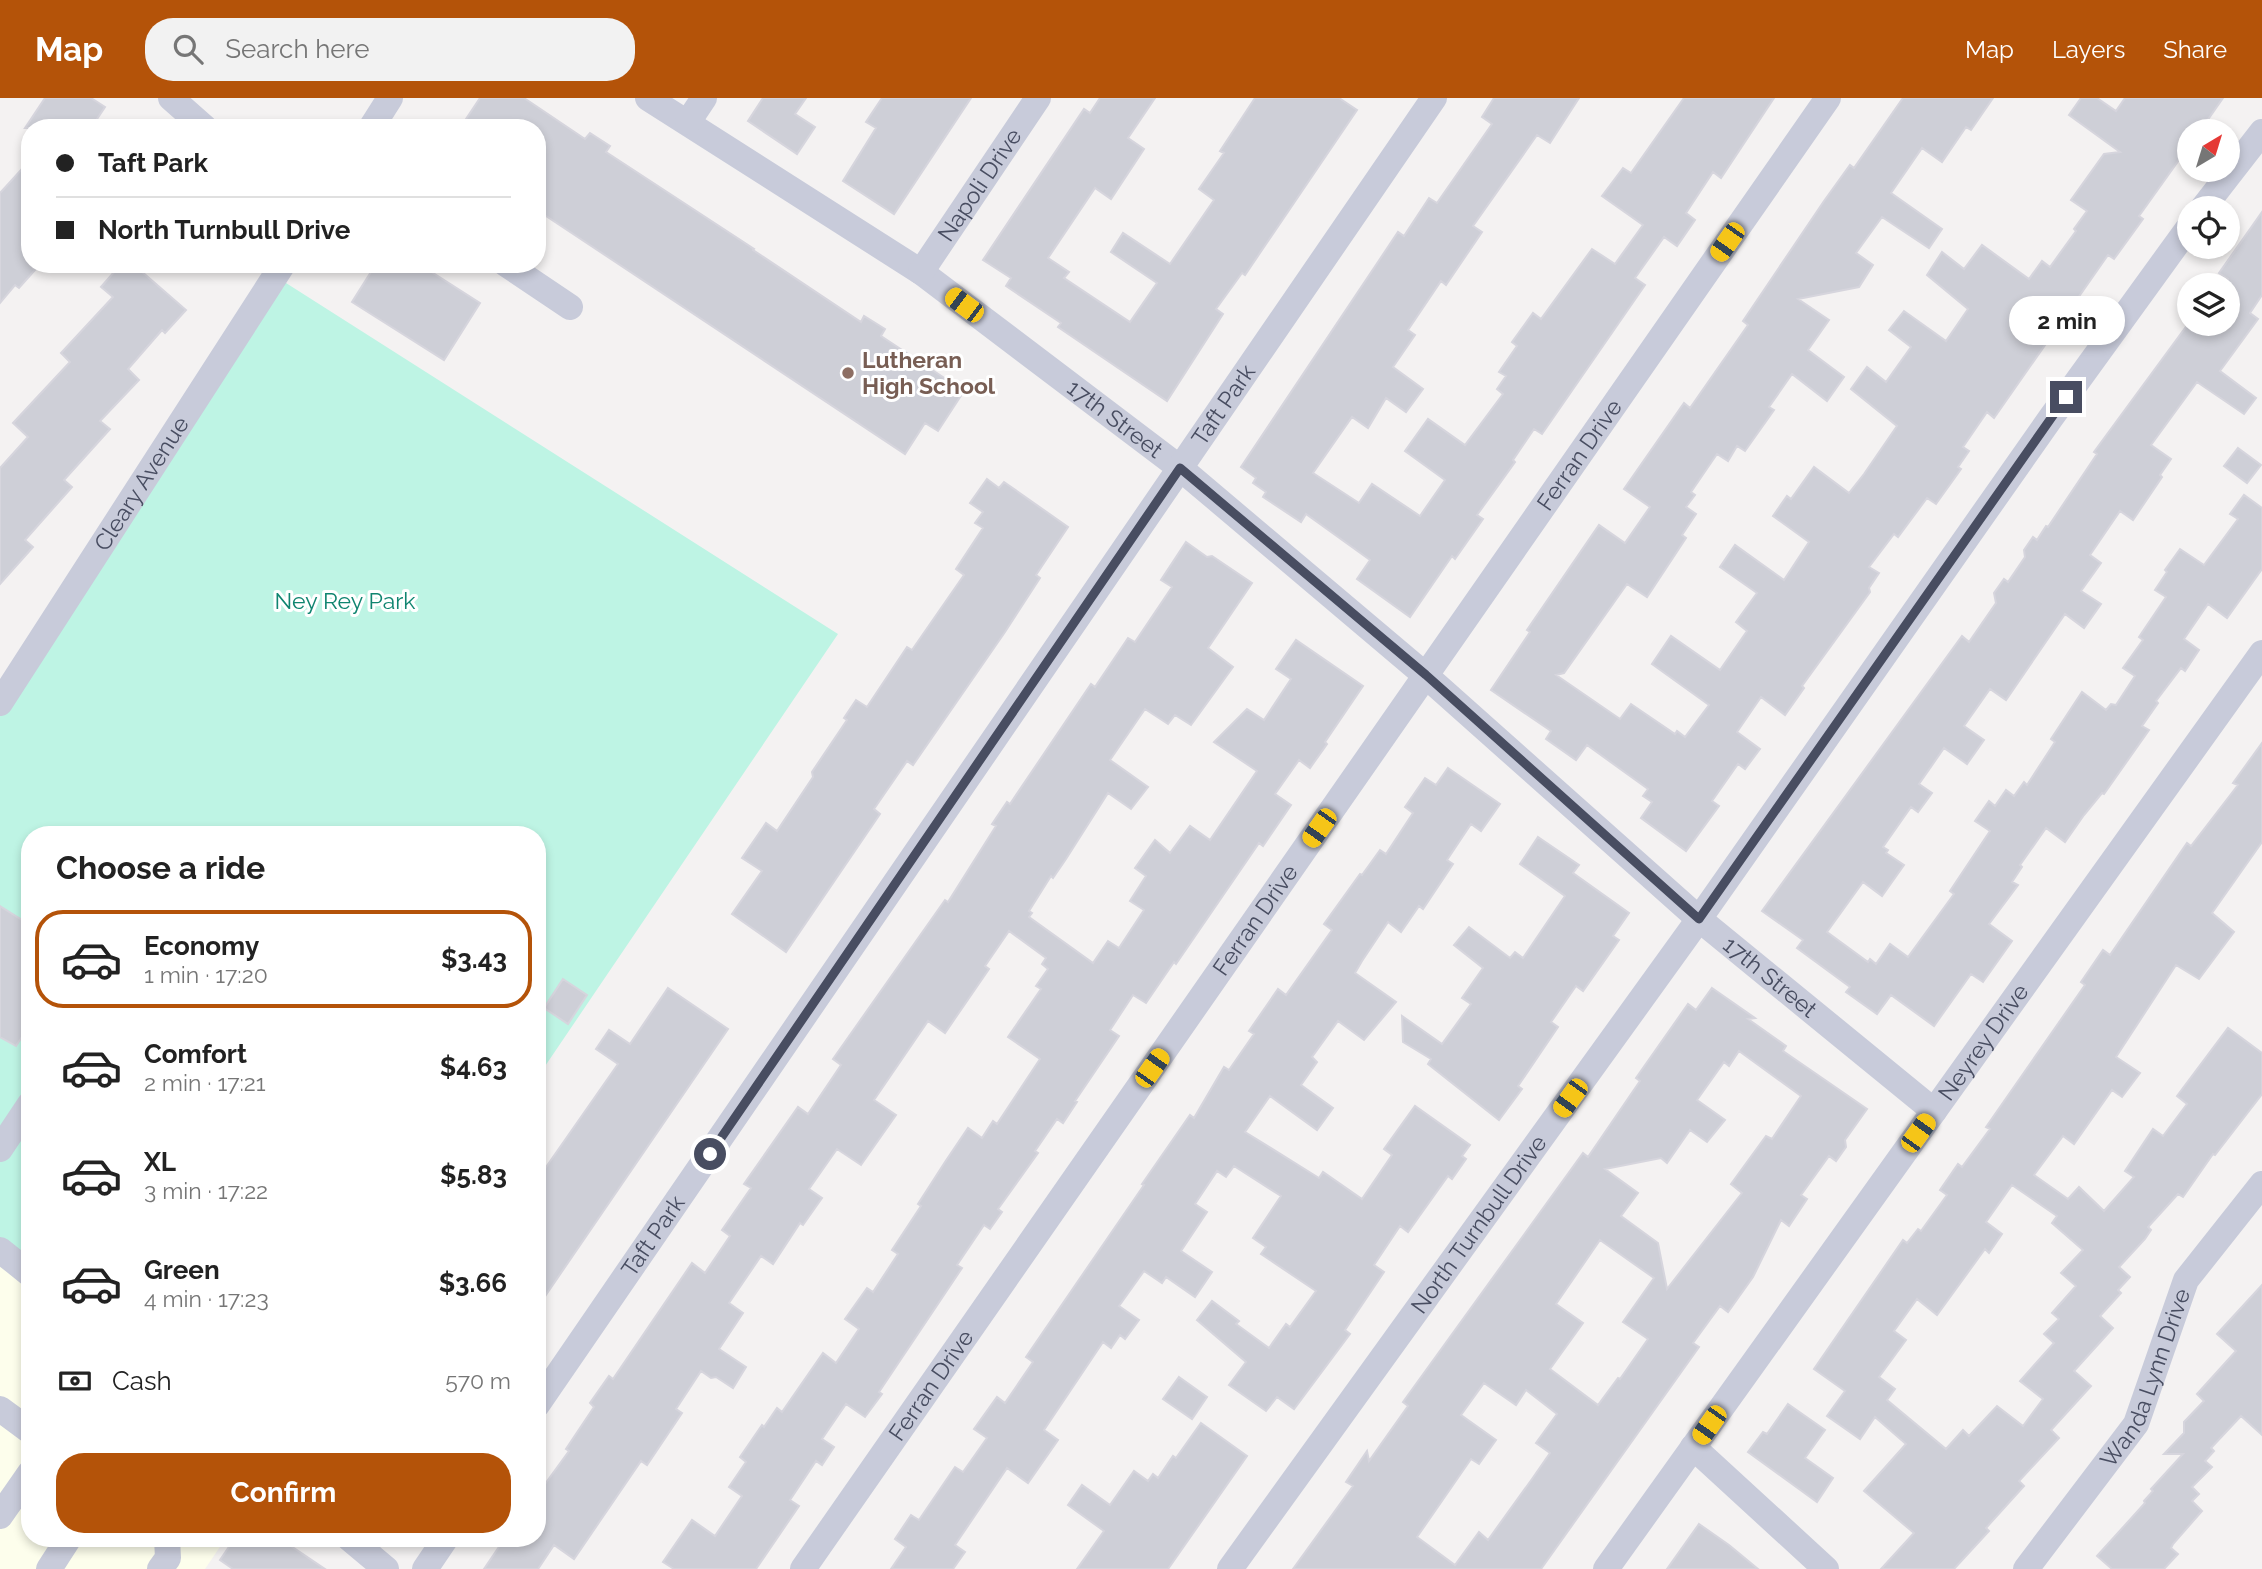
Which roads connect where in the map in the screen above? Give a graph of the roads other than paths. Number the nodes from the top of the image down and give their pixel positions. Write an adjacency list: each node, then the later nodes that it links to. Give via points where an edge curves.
1 (171, 98): 8 (street)
2 (390, 98): 9 (street)
3 (648, 98): 10 (street, 17th Street)
4 (704, 98): 10 (street)
5 (1038, 98): 14 (street, Napoli Drive)
6 (1434, 98): 18 (street, Taft Park)
7 (1828, 98): 20 (street, Ferran Drive)
8 (195, 119)
9 (377, 119)
10 (688, 122): 14 (street, 17th Street)
11 (2262, 132): 12 (street)
12 (2212, 196)
13 (2177, 244): 22 (street, North Turnbull Drive)
14 (921, 272): 18 (street, 17th Street)
15 (277, 273): 21 (street, Cleary Avenue)
16 (519, 273): 17 (street)
17 (570, 307)
18 (1180, 468): 20 (street, 17th Street); 29 (street, Taft Park)
19 (2262, 653): 23 (street, Neyrey Drive)
20 (1426, 675): 22 (street, 17th Street); 43 (street, Ferran Drive)
21 (0, 703)
22 (1699, 919): 23 (street, 17th Street); 44 (street, North Turnbull Drive)
23 (1934, 1111): 32 (street, Neyrey Drive)
24 (21, 1118): 25 (street)
25 (0, 1149)
26 (2262, 1184): 47 (street, Wanda Lynn Drive, via 2186,1280 2136,1424)
27 (0, 1250): 28 (street)
28 (21, 1265)
29 (546, 1392)
30 (0, 1409): 31 (street)
31 (21, 1424)
32 (1693, 1447): 45 (street, Neyrey Drive); 46 (street)
33 (21, 1486): 34 (street)
34 (0, 1516)
35 (63, 1547): 39 (street)
36 (167, 1547): 40 (street, via 168,1558)
37 (360, 1547): 41 (street)
38 (440, 1547): 42 (street)
39 (49, 1569)
40 (160, 1569)
41 (386, 1569)
42 (425, 1569)
43 (803, 1569)
44 (1230, 1569)
45 (1606, 1569)
46 (1826, 1569)
47 (2026, 1569)

